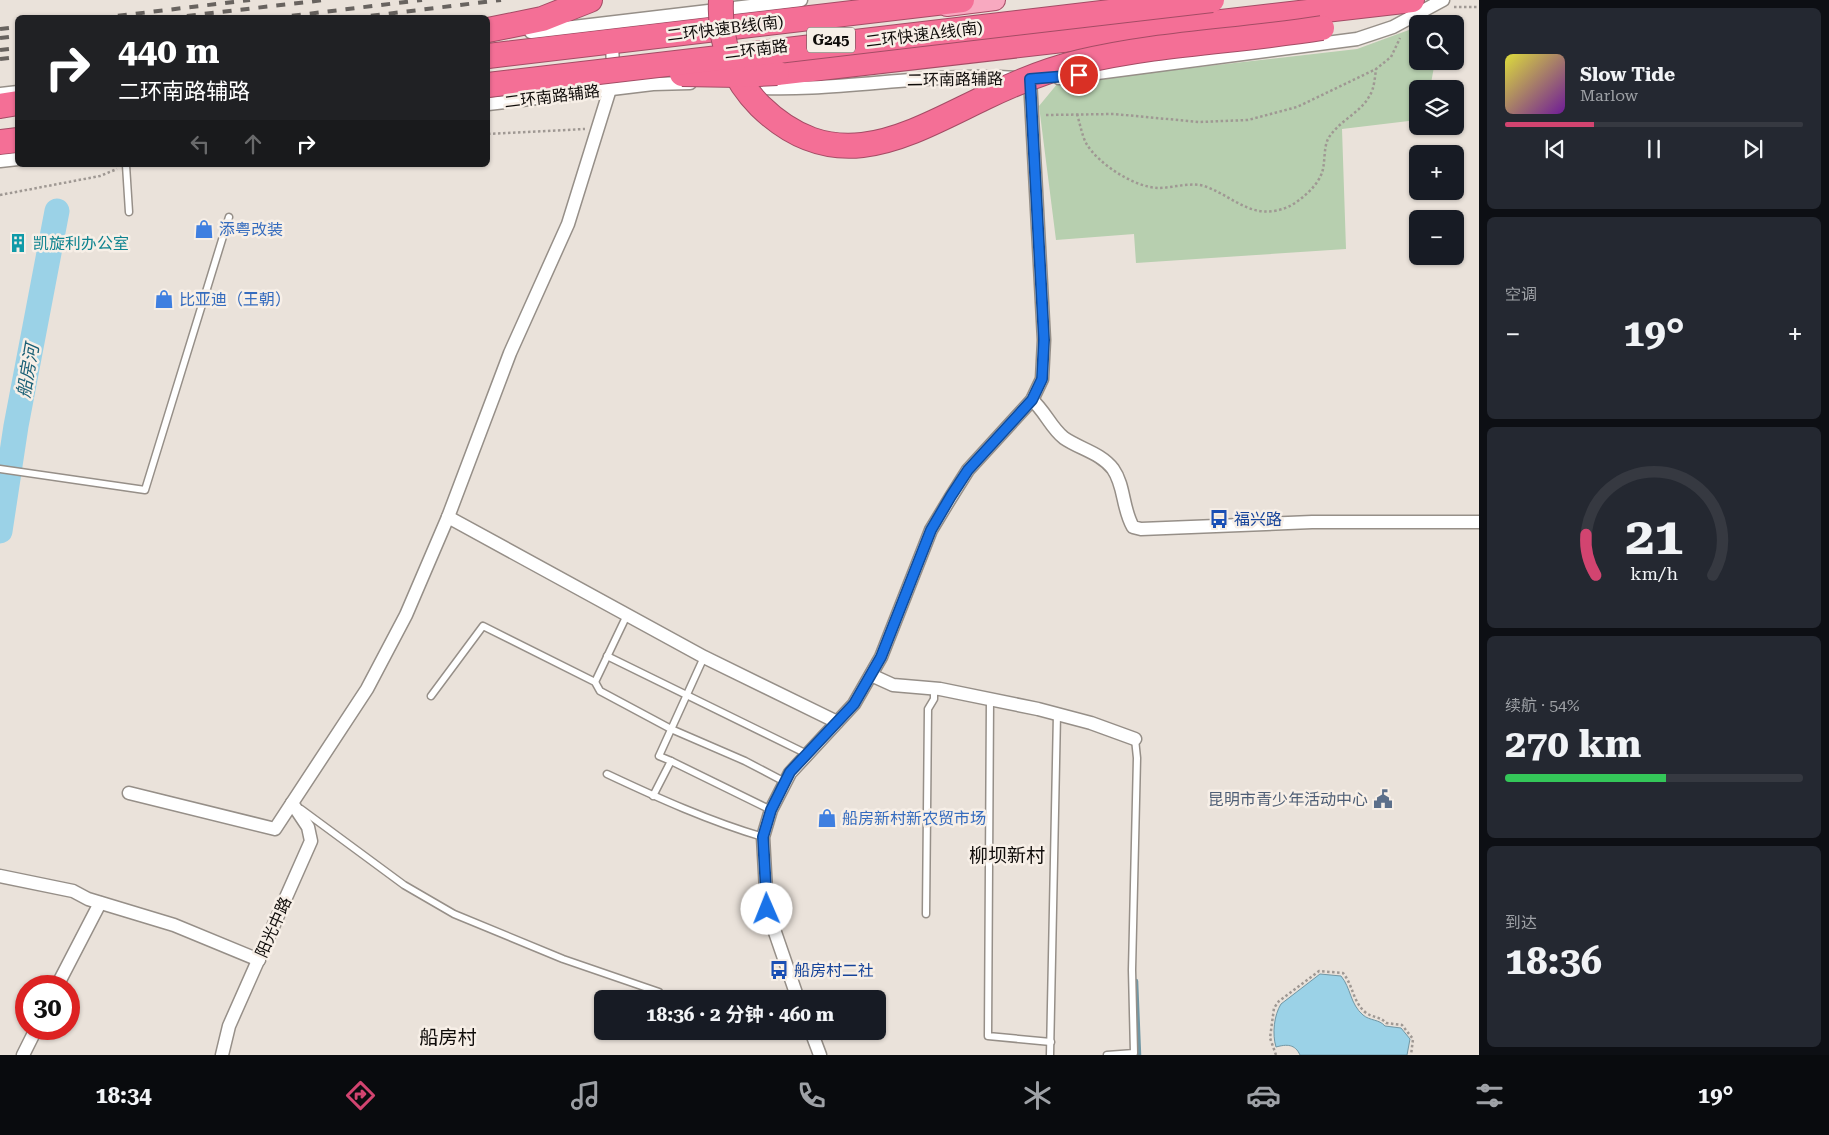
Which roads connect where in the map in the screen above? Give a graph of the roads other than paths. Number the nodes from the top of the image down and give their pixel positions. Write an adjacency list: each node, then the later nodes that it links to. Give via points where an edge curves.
1 (590, 0): 12 (highway, via 542,19)
2 (721, 0): 11 (highway, bridge, via 725,49 745,89 764,110 786,126 813,139 839,145 867,145 905,136 1017,83 1080,62)
3 (801, 0): 13 (street)
4 (962, 0): 15 (highway, 二环快速B线(南))
5 (994, 0): 14 (main road, 二环南路 / G245)
6 (1174, 0): 17 (main road, 二环南路 / G245)
7 (1212, 0): 17 (highway, 二环快速A线(南), bridge)
8 (1423, 0): 11 (highway, via 1356,20)
9 (1443, 0): 10 (street, 二环南路辅路)
10 (1410, 10): 11 (highway); 18 (street, 二环南路辅路, via 1376,34 1346,41)
11 (1321, 20): 17 (highway, bridge, via 764,74)
12 (490, 30)
13 (490, 37)
14 (612, 45): 16 (main road, 二环南路 / G245); 17 (street)
15 (490, 56)
16 (490, 59)
17 (607, 76): 18 (street, 二环南路辅路, via 795,89 954,76); 19 (main road, 二环南路 / G245); 20 (highway, 二环快速A线(南), bridge); 24 (street, 二环南路辅路); 40 (street, via 597,128 568,224 510,353)
18 (1030, 79): 38 (street, via 1044,340 1042,379)
19 (490, 80)
20 (490, 85)
21 (15, 92): 22 (street)
22 (0, 94)
23 (15, 104): 25 (highway)
24 (490, 104)
25 (0, 106)
26 (15, 111): 27 (highway)
27 (0, 114): 28 (main road)
28 (15, 114)
29 (15, 136): 30 (main road)
30 (0, 138)
31 (15, 140): 32 (highway)
32 (0, 142)
33 (15, 159): 34 (street)
34 (0, 161)
35 (126, 167): 36 (lane)
36 (129, 212)
37 (229, 217): 39 (lane, via 144,490)
38 (1032, 400): 41 (street, via 1066,439 1096,454 1112,468 1121,483 1126,516 1133,527); 45 (street, via 968,470 931,530)
39 (0, 469)
40 (448, 517): 42 (street); 61 (street, via 406,615 367,689)
41 (1479, 522)
42 (627, 615): 43 (lane); 44 (street)
43 (607, 656): 46 (lane); 49 (lane)
44 (704, 658): 49 (lane); 52 (street)
45 (871, 675): 47 (street, via 894,685); 52 (street, via 854,704)
46 (595, 682): 48 (lane, via 482,626); 53 (lane, via 600,690)
47 (934, 689): 50 (street); 66 (lane, via 934,699 928,709)
48 (431, 696)
49 (686, 696): 53 (lane); 55 (lane)
50 (990, 699): 51 (street); 73 (lane, via 988,1036)
51 (1057, 714): 54 (street); 73 (lane)
52 (837, 722): 55 (street)
53 (671, 729): 56 (lane, via 659,756); 58 (lane, via 745,760)
54 (1135, 739): 78 (lane, via 1134,1053)
55 (807, 754): 58 (street)
56 (671, 761): 60 (lane); 62 (lane)
57 (607, 774): 60 (lane)
58 (785, 782): 62 (street)
59 (129, 793): 61 (street, via 275,829)
60 (653, 796): 63 (lane, via 729,827)
61 (292, 803): 67 (street, 阳光中路, via 308,828 312,841); 69 (lane, via 404,885 454,914 563,959)
62 (771, 810): 63 (street)
63 (763, 837): 70 (street, via 767,909)
64 (0, 876): 65 (street, via 73,891)
65 (100, 903): 67 (street, via 174,925); 68 (street)
66 (926, 914)
67 (259, 960): 75 (street, 阳光中路, via 229,1026)
68 (63, 975)
69 (653, 990)
70 (795, 990)
71 (30, 1040): 74 (street)
72 (814, 1040): 76 (street)
73 (1050, 1042): 77 (lane)
74 (23, 1055)
75 (222, 1055)
76 (820, 1055)
77 (1050, 1055)
78 (1108, 1055)

